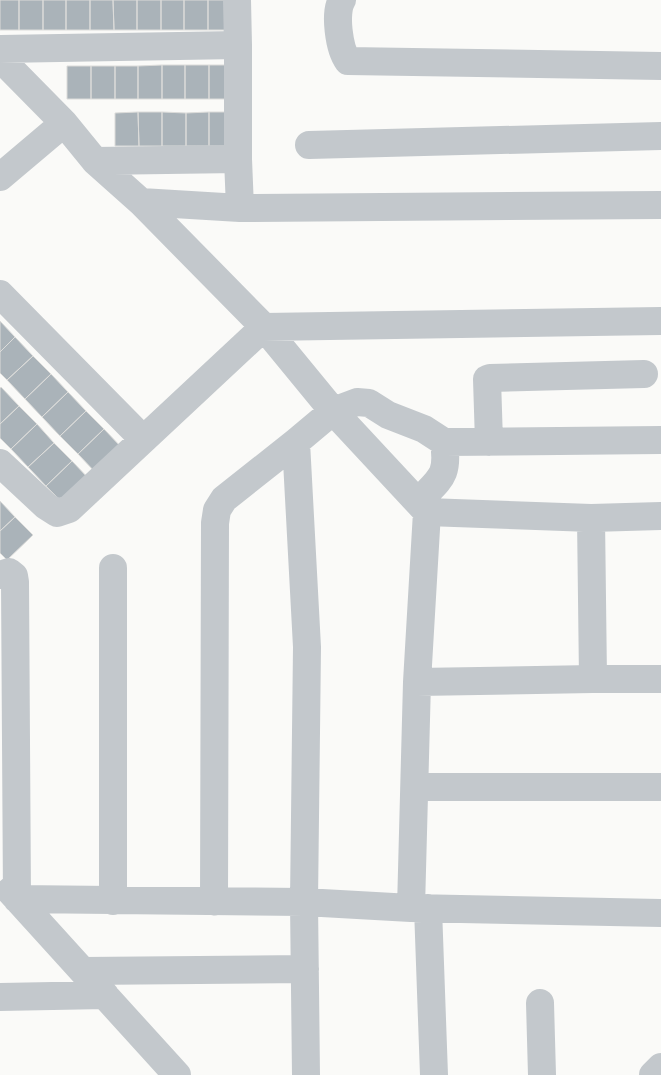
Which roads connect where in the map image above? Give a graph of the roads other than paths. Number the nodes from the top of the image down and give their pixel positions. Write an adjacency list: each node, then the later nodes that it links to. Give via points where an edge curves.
1 (237, 0): 3 (street)
2 (342, 0): 6 (street, via 338,10 341,48 348,61)
3 (238, 45): 4 (street); 10 (street)
4 (0, 49)
5 (0, 58): 7 (street)
6 (661, 66)
7 (64, 123): 11 (street); 12 (street)
8 (661, 136): 9 (street)
9 (309, 145)
10 (238, 158): 11 (street); 15 (street)
11 (95, 161): 13 (street)
12 (0, 177)
13 (141, 202): 15 (street); 18 (street)
14 (661, 205): 15 (street)
15 (240, 208)
16 (0, 294): 21 (street)
17 (661, 322): 18 (street)
18 (264, 327): 20 (street); 21 (street)
19 (644, 374): 25 (street, via 487,379)
20 (333, 411): 23 (street); 24 (street, via 357,402 369,403); 27 (street)
21 (144, 439): 26 (street, via 69,509 57,513)
22 (661, 440): 25 (street)
23 (296, 442): 40 (street, via 224,499 214,523); 41 (street, via 307,647)
24 (444, 442): 25 (street); 27 (street, via 446,461 441,479)
25 (489, 442)
26 (0, 463)
27 (423, 507): 29 (street); 34 (street)
28 (661, 516): 29 (street)
29 (591, 518): 32 (street)
30 (113, 568): 39 (street)
31 (0, 575): 38 (street, via 9,572 15,582)
32 (592, 679): 33 (street); 34 (street)
33 (661, 679)
34 (417, 682): 35 (street)
35 (415, 787): 36 (street); 42 (street)
36 (661, 787)
37 (0, 878): 38 (street)
38 (17, 900): 39 (street); 45 (street)
39 (113, 901): 40 (street)
40 (214, 902): 41 (street)
41 (304, 902): 42 (street); 44 (street)
42 (419, 908): 43 (street); 51 (street)
43 (661, 913)
44 (305, 969): 45 (street); 50 (street)
45 (83, 971): 46 (street)
46 (105, 995): 47 (street); 49 (street)
47 (0, 998)
48 (540, 1003): 52 (street)
49 (177, 1075)
50 (306, 1075)
51 (434, 1075)
52 (542, 1075)

